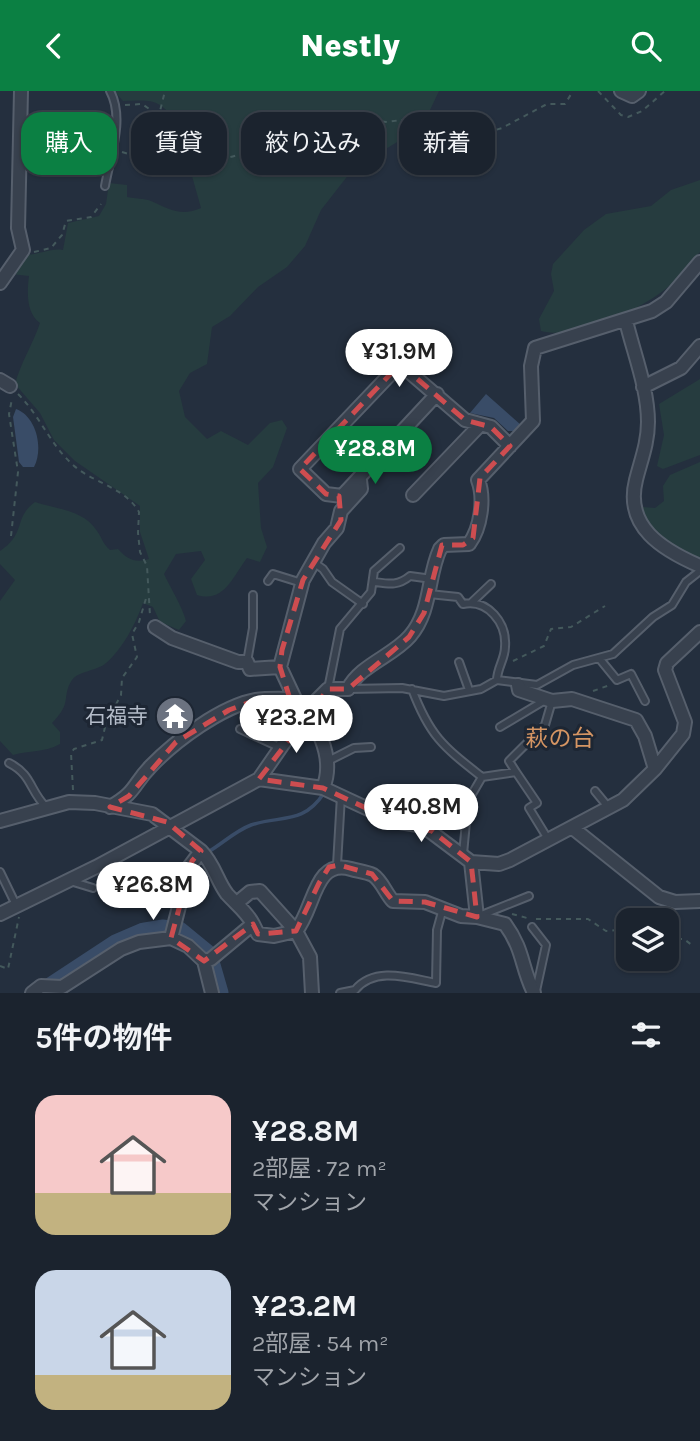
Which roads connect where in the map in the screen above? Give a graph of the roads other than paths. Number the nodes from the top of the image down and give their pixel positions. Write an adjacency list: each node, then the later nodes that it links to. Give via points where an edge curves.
1 (21, 91): 6 (street)
2 (110, 91): 5 (lane)
3 (621, 91): 4 (street, via 632,96)
4 (639, 91)
5 (115, 112)
6 (19, 151): 10 (street, via 18,228 23,251)
7 (106, 175): 8 (lane)
8 (104, 186)
9 (700, 262): 11 (street, via 666,302)
10 (1, 280)
11 (626, 321): 13 (street); 16 (street, via 535,348 531,366 535,416)
12 (700, 346): 13 (street, via 681,368)
13 (643, 387): 21 (street, via 648,437 634,489 635,512 649,537)
14 (437, 394): 15 (street, via 465,420); 17 (street); 17 (street, via 400,364 300,468 326,494 342,496)
15 (479, 426): 16 (street, via 491,427); 18 (street)
16 (510, 446): 22 (street, via 478,480 479,521 473,538 463,545 444,545)
17 (360, 478): 20 (street, via 361,489 341,512 337,528)
18 (413, 495)
19 (400, 548): 24 (lane, via 374,571)
20 (313, 562): 25 (street); 30 (lane)
21 (700, 569): 33 (lane, via 672,605 613,654)
22 (432, 579): 24 (lane, via 410,576 390,585); 27 (street)
23 (268, 581): 25 (lane, via 273,575)
24 (374, 582): 30 (lane)
25 (302, 583): 36 (street)
26 (491, 584): 29 (lane)
27 (429, 594): 29 (lane); 40 (street, via 419,624 409,637 359,675)
28 (253, 595): 34 (lane)
29 (471, 603): 37 (lane, via 489,609 503,628 505,649)
30 (363, 604): 39 (lane, via 340,629)
31 (155, 627): 34 (street, via 172,638 238,662)
32 (700, 632): 53 (street, via 667,663 665,670 685,722 683,733)
33 (599, 658): 38 (lane, via 573,665 537,685); 45 (lane, via 617,680 631,674)
34 (247, 661): 36 (street, via 250,669)
35 (459, 662): 42 (lane)
36 (280, 667): 43 (street)
37 (497, 680): 38 (lane); 42 (lane)
38 (518, 685): 44 (street, via 519,690)
39 (328, 689): 40 (street); 46 (street)
40 (348, 689): 41 (lane)
41 (412, 689): 42 (lane, via 444,696); 55 (lane, via 444,748)
42 (469, 690)
43 (295, 699): 46 (street); 60 (street, via 256,700 229,710 176,742 143,773 129,796)
44 (549, 700): 47 (lane); 53 (street, via 572,699 636,720); 54 (lane, via 545,725 509,761)
45 (645, 701)
46 (306, 711): 50 (street); 51 (street)
47 (500, 727)
48 (240, 729): 50 (lane)
49 (371, 747): 51 (lane, via 354,748)
50 (281, 748): 56 (street)
51 (328, 761): 57 (street)
52 (9, 763): 61 (lane, via 27,775)
53 (655, 769): 62 (street)
54 (516, 772): 55 (lane); 66 (lane, via 537,803 529,809)
55 (482, 777): 68 (lane, via 468,801)
56 (259, 779): 57 (street); 64 (street)
57 (323, 788): 59 (street)
58 (595, 791): 62 (lane)
59 (341, 796): 68 (street, via 394,821 423,826); 69 (lane)
60 (110, 807): 61 (street, via 73,798); 64 (street, via 152,814)
61 (48, 809): 63 (street)
62 (609, 809): 65 (street)
63 (0, 821)
64 (172, 826): 67 (street); 71 (street)
65 (573, 829): 66 (street); 74 (street, via 659,897)
66 (548, 839): 68 (street, via 499,864)
67 (204, 854): 75 (street, via 225,891); 83 (street, via 189,867)
68 (467, 859): 79 (street)
69 (337, 865): 77 (street, via 372,874 393,901); 82 (street, via 328,869 319,883)
70 (0, 872): 76 (lane)
71 (68, 880): 72 (lane); 76 (street)
72 (93, 888)
73 (529, 896): 79 (lane)
74 (700, 901)
75 (238, 902): 80 (street); 82 (street, via 250,892 260,891)
76 (15, 906): 78 (street)
77 (443, 908): 79 (street); 89 (lane, via 437,930 436,983 403,975 373,977 355,990)
78 (0, 913)
79 (482, 918): 85 (street, via 505,924 523,955)
80 (253, 924): 82 (street, via 258,934); 84 (street)
81 (532, 927): 85 (lane, via 546,945)
82 (296, 931): 88 (street, via 310,957)
83 (170, 939): 84 (street, via 188,946); 86 (street, via 121,949 59,988 44,985)
84 (204, 961): 87 (street)
85 (531, 991)
86 (32, 993)
87 (212, 993)
88 (312, 993)
89 (340, 993)

